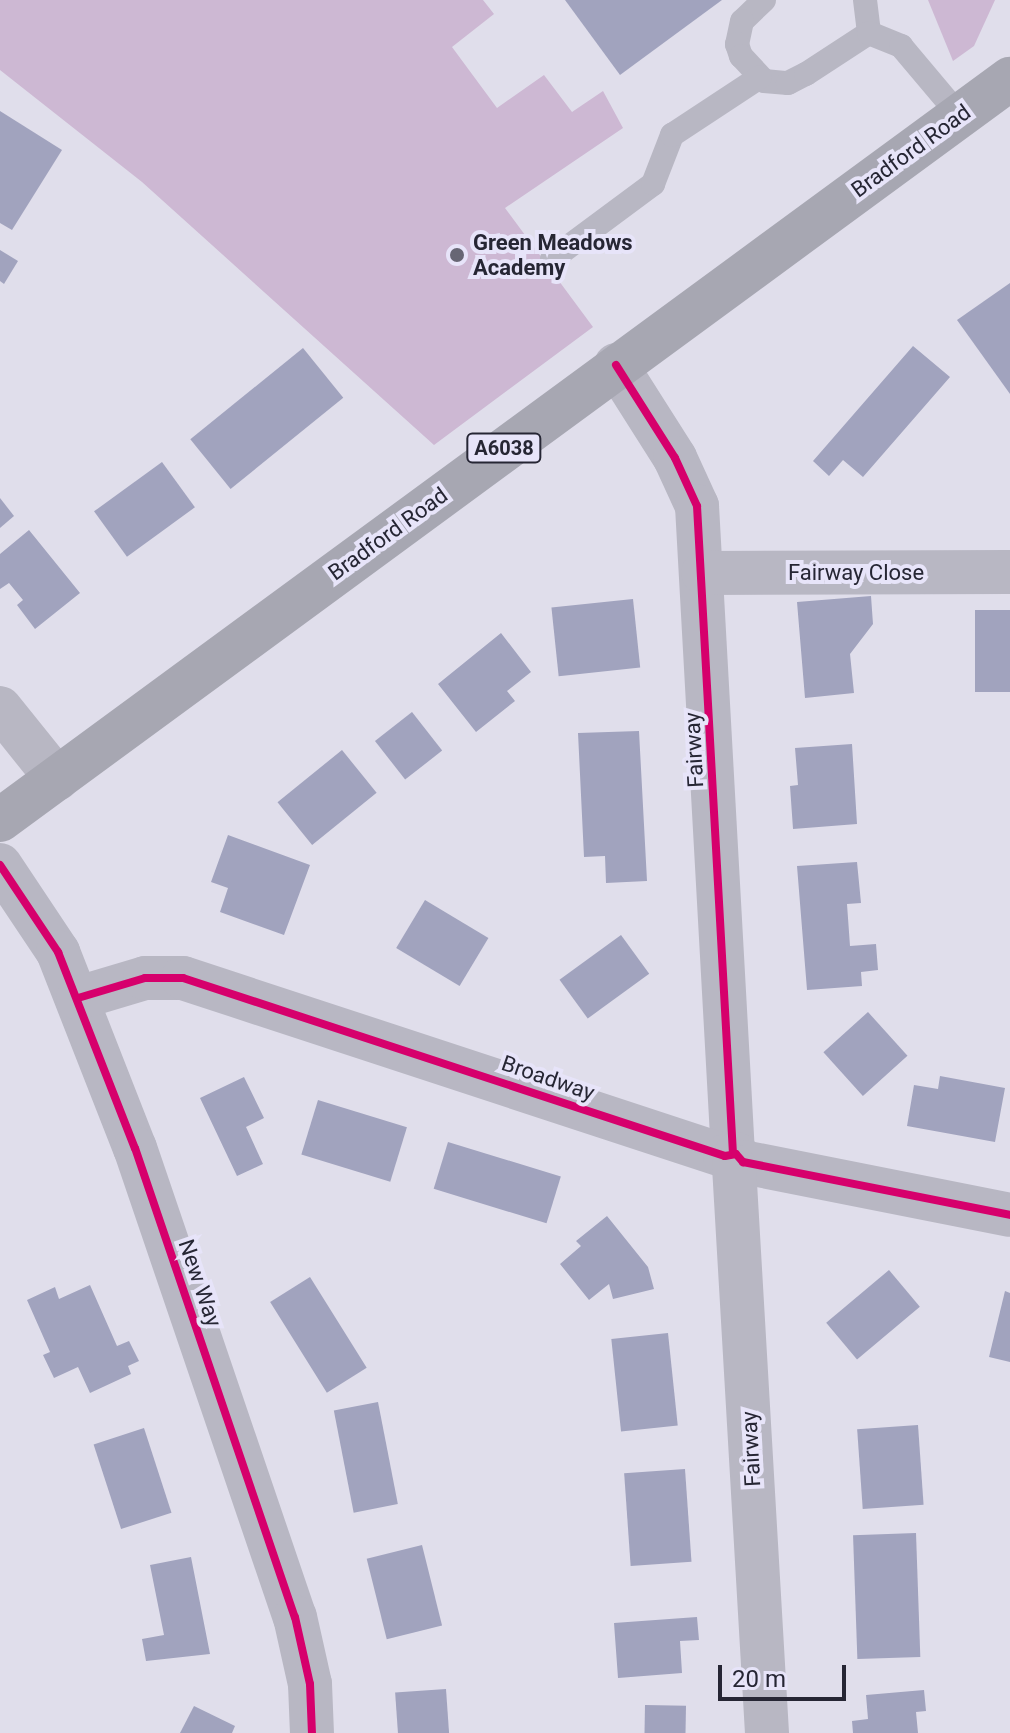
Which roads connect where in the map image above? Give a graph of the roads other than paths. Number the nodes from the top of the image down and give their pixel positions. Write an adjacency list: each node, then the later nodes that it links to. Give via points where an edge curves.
1 (764, 0): 4 (lane, via 742,21 737,44)
2 (865, 0): 3 (lane)
3 (869, 33): 4 (lane, via 788,83); 6 (lane, via 901,46)
4 (760, 77): 7 (lane, via 672,135 653,184)
5 (1010, 79): 6 (main road, Bradford Road / A6038)
6 (960, 116): 8 (main road, Bradford Road / A6038)
7 (552, 259)
8 (616, 365): 10 (street, Fairway, via 675,458 697,506); 12 (main road, Bradford Road / A6038)
9 (1010, 572): 10 (street, Fairway Close)
10 (703, 573): 16 (street, Fairway)
11 (0, 708): 12 (street)
12 (57, 779): 13 (main road, Bradford Road / A6038)
13 (0, 820)
14 (0, 865): 15 (street, New Way, via 58,952)
15 (78, 998): 16 (street, Broadway, via 145,978 183,978); 18 (street, New Way, via 295,1617 310,1684)
16 (733, 1159): 17 (street, Broadway); 19 (street, Fairway)
17 (1010, 1215)
18 (312, 1733)
19 (767, 1733)

